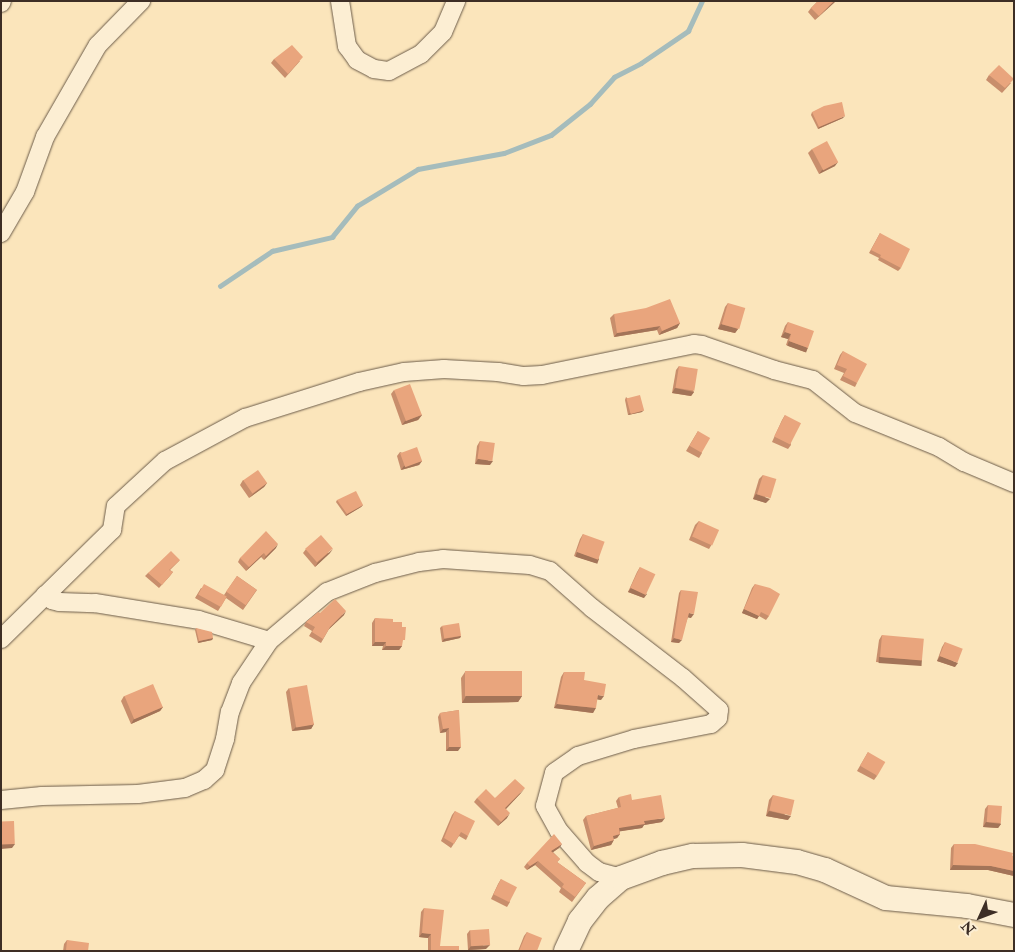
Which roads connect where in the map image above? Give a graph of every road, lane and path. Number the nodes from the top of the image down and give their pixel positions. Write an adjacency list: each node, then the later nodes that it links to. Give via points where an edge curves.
1 (141, 1): 4 (street, via 98,46 45,138 24,192)
2 (340, 1): 3 (street, via 348,46 358,60 374,69 388,71 421,54 444,32)
3 (456, 1)
4 (1, 233)
5 (1014, 483): 6 (street, via 964,462 939,446 855,413 813,380 702,345 542,375 444,369 404,372 359,382 244,418 165,461 116,506 112,530)
6 (45, 595): 7 (street); 8 (street, via 54,601 95,603 199,620)
7 (1, 639)
8 (269, 641): 9 (street, via 241,683 215,770 204,780 185,788 138,794); 10 (street, via 327,592 384,571 443,559 530,564 550,571 719,710 718,718 711,724 634,739 578,756 554,773 545,806 554,824 587,863 599,872)
9 (1, 800)
10 (621, 878): 11 (main road, via 694,856 742,855 797,862 825,870 886,898 967,906); 12 (main road, via 598,898 580,921)
11 (1014, 915)
12 (566, 951)

